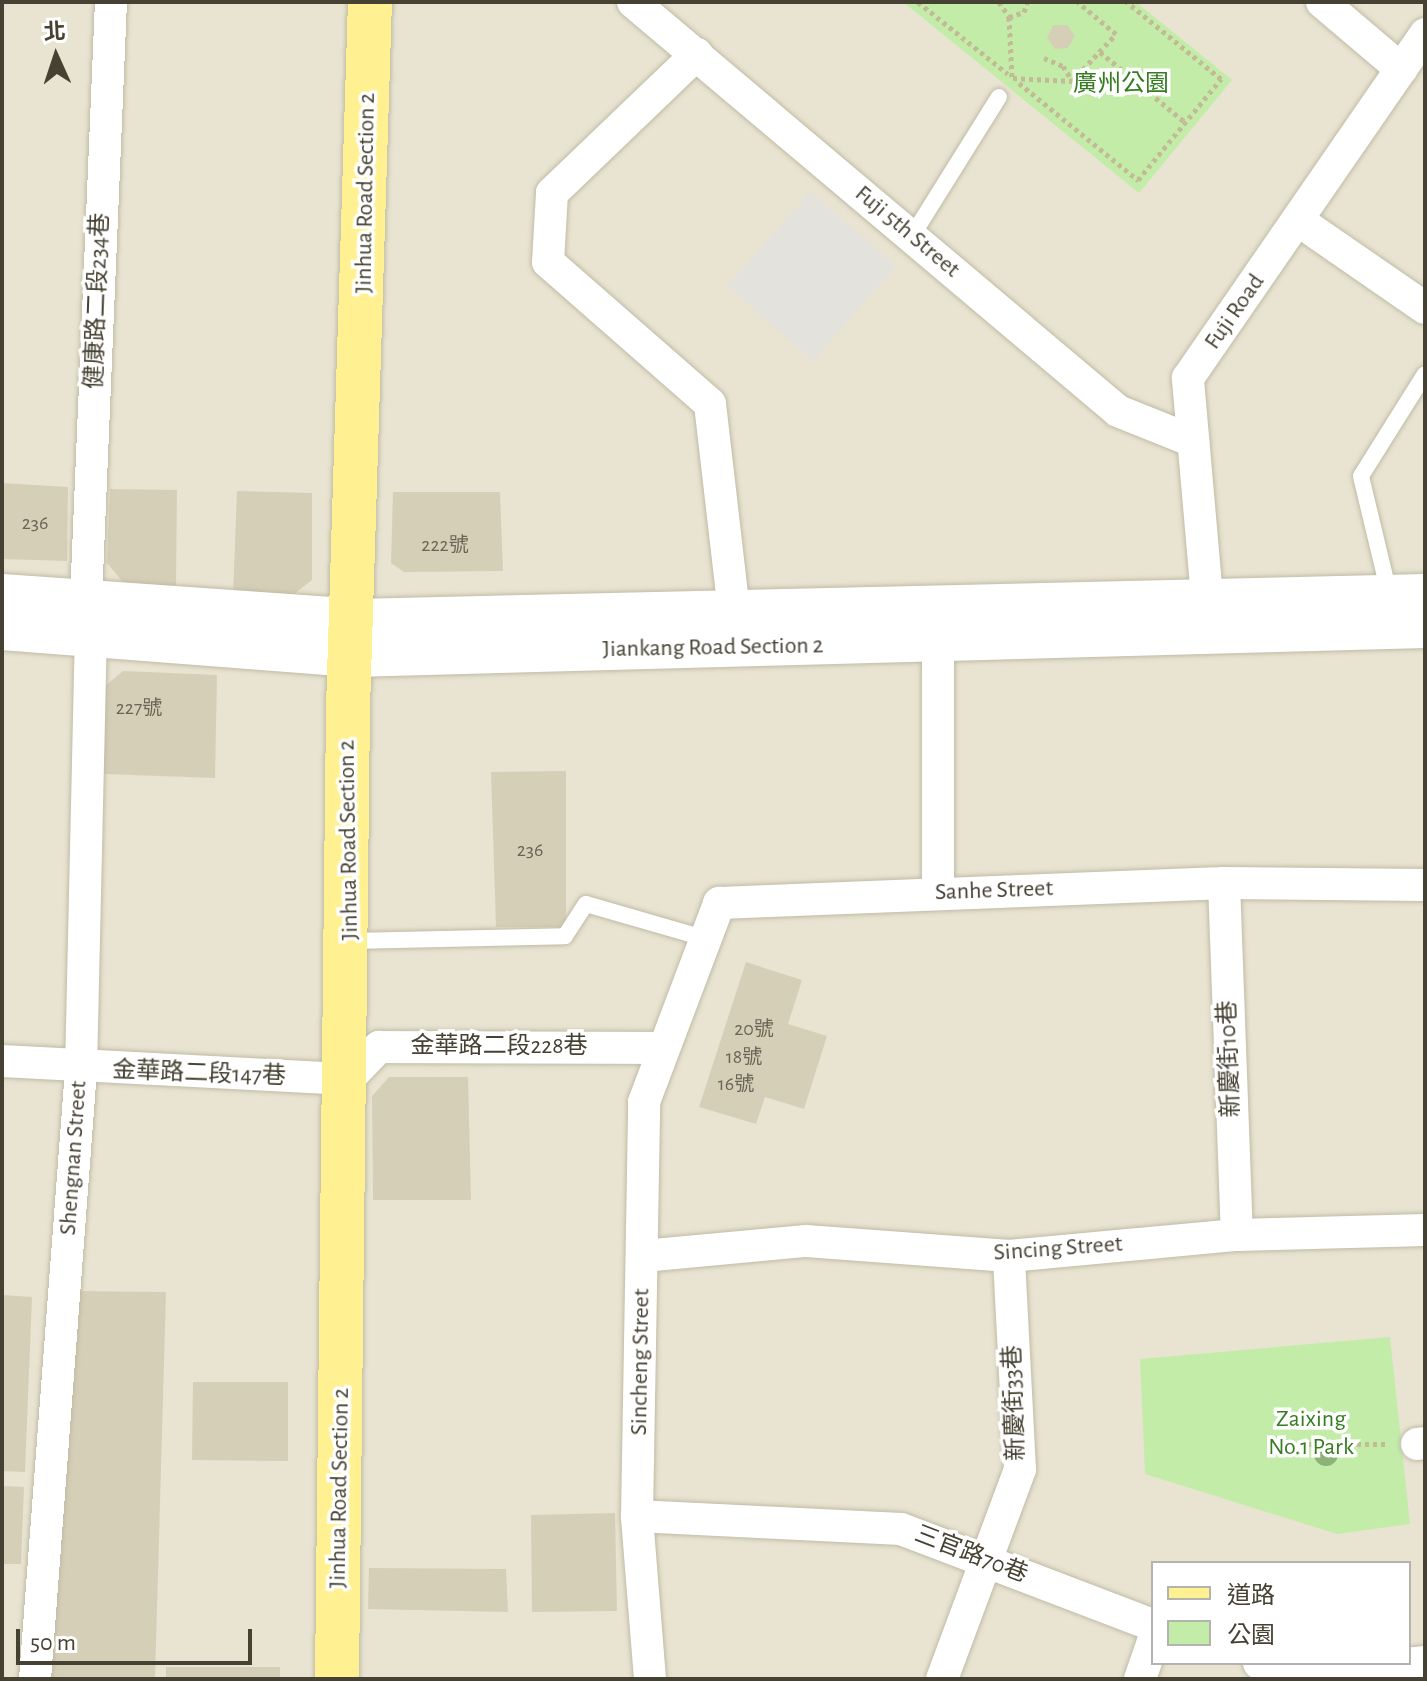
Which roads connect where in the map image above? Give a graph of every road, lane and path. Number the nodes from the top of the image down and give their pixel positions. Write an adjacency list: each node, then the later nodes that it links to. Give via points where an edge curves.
1 (111, 2): 29 (street, 健康路二段234巷)
2 (370, 2): 32 (main road, Jinhua Road Section 2)
3 (633, 2): 13 (street, Fuji 5th Street)
4 (918, 2): 16 (path)
5 (999, 2): 10 (path)
6 (1027, 2): 10 (path, via 1024,12)
7 (1078, 2): 12 (path, via 1116,34)
8 (1127, 2): 19 (path, via 1221,79)
9 (1322, 2): 15 (street)
10 (1009, 17): 16 (path)
11 (1425, 34): 15 (street, Fuji Road)
12 (1100, 52): 17 (path); 19 (path)
13 (697, 54): 21 (street, Fuji 5th Street); 27 (street, via 552,193 548,262 710,404)
14 (1044, 58): 17 (path, via 1063,66)
15 (1401, 69): 20 (street, Fuji Road)
16 (1012, 78): 17 (path); 19 (path, via 1138,180)
17 (1072, 81)
18 (999, 97): 21 (lane)
19 (1185, 122)
20 (1299, 221): 22 (street); 24 (street, Fuji Road, via 1188,378)
21 (912, 236): 24 (street, Fuji 5th Street, via 1118,411)
22 (1425, 308)
23 (1425, 374): 26 (lane, via 1361,476)
24 (1193, 441): 28 (street, Fuji Road)
25 (2, 594): 29 (street, Jiankang Road Section 2)
26 (1407, 594): 28 (street, Jiankang Road Section 2)
27 (734, 613): 28 (street, Jiankang Road Section 2); 32 (street, Jiankang Road Section 2)
28 (1209, 613): 30 (street, Jiankang Road Section 2); 33 (street, Jiankang Road Section 2)
29 (88, 618): 31 (street, Jiankang Road Section 2); 32 (street, Jiankang Road Section 2); 41 (street, Shengnan Street)
30 (1425, 628)
31 (2, 630)
32 (354, 638): 33 (street, Jiankang Road Section 2); 38 (main road, Jinhua Road Section 2)
33 (938, 644): 36 (street)
34 (1224, 883): 35 (street, Sanhe Street); 36 (street, Sanhe Street); 44 (street, 新慶街10巷)
35 (1425, 885)
36 (938, 893): 37 (street, Sanhe Street, via 719,903)
37 (704, 938): 38 (lane, via 586,904 565,936); 39 (street, Sanhe Street)
38 (351, 941): 42 (main road, Jinhua Road Section 2)
39 (664, 1048): 42 (street, 金華路二段228巷, via 379,1047); 45 (street, Sincheng Street, via 644,1102)
40 (2, 1061): 41 (street, 金華路二段147巷)
41 (81, 1070): 42 (street, 金華路二段147巷); 55 (street, Shengnan Street)
42 (348, 1079): 56 (main road, Jinhua Road Section 2)
43 (1425, 1230): 44 (street, Sincing Street)
44 (1237, 1235): 46 (street, Sincing Street)
45 (643, 1256): 46 (street, Sincing Street, via 806,1241); 49 (street, Sincheng Street)
46 (1009, 1256): 50 (street, 新慶街33巷, via 1020,1469)
47 (1421, 1443): 48 (path)
48 (1309, 1444)
49 (637, 1516): 50 (street, 三官路70巷, via 901,1529); 57 (street, Sincheng Street)
50 (988, 1561): 51 (street, 三官路70巷); 58 (street, 新慶街33巷)
51 (1151, 1624)
52 (1151, 1648): 59 (street)
53 (1264, 1665): 54 (street, via 1294,1676)
54 (1397, 1665)
55 (35, 1679)
56 (337, 1679)
57 (650, 1679)
58 (942, 1679)
59 (1140, 1679)

